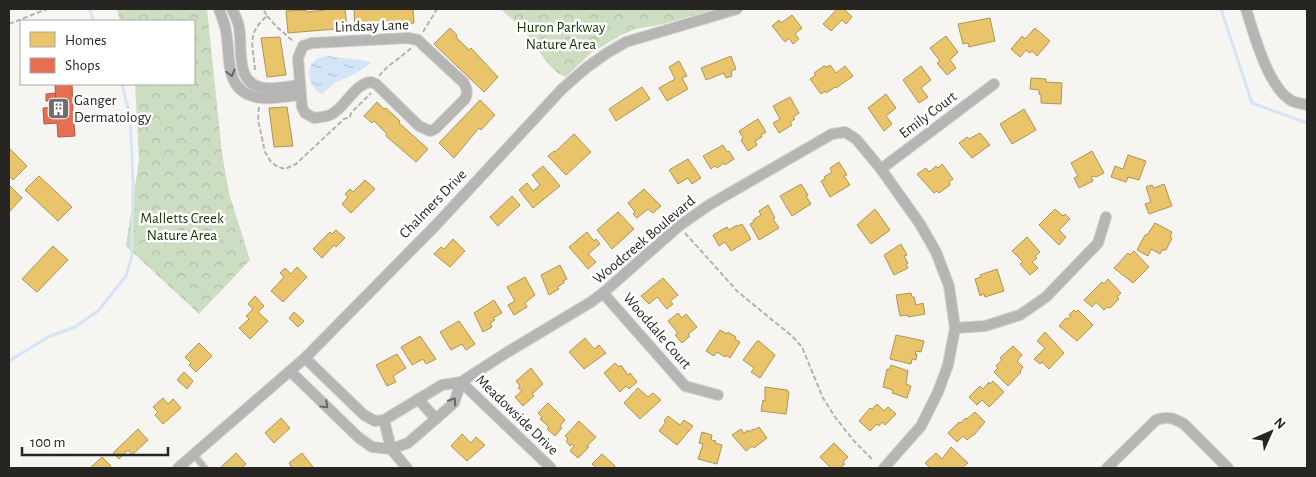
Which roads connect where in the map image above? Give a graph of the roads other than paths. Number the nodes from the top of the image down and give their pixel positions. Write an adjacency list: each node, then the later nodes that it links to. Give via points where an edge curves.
1 (219, 9): 6 (street)
2 (232, 9): 5 (street)
3 (737, 9): 14 (street, Chalmers Drive, via 626,42 586,68 562,89)
4 (1246, 9): 9 (street, via 1275,84 1291,100)
5 (240, 39): 6 (street); 8 (street, via 242,69 253,85)
6 (227, 40): 8 (street, one-way to 8, via 230,72 234,82 248,94 259,98)
7 (994, 84): 10 (street, Emily Court)
8 (301, 90): 8 (street, Lindsay Lane, via 298,58 301,48 308,44 408,38 418,40 464,84 467,94 440,125 430,131 420,126 371,82 366,82 334,113 314,118 302,107)
9 (1307, 105)
10 (880, 169): 12 (street, Woodcreek Boulevard, via 852,135 845,132 832,134 709,205 679,226); 13 (street, via 936,252 949,286)
11 (1106, 217): 13 (street, via 1098,243 1046,297 1020,315 985,326)
12 (603, 293): 16 (street, Woodcreek Boulevard); 17 (street, Wooddale Court, via 685,386)
13 (955, 328): 23 (street, via 948,365 938,392 921,426)
14 (305, 358): 15 (street, Chalmers Drive); 20 (street, via 364,415 375,421)
15 (290, 371): 21 (street, one-way to 21, via 358,437 372,447); 22 (street, Chalmers Drive)
16 (461, 382): 18 (street, Woodcreek Boulevard, via 442,385); 19 (street, one-way to 16, via 454,403); 27 (street, Meadowside Drive)
17 (718, 394)
18 (418, 399): 19 (street); 20 (street, Woodcreek Boulevard)
19 (436, 418): 21 (street, via 408,443)
20 (384, 420): 21 (street)
21 (391, 449): 26 (street)
22 (194, 454): 24 (street, Chalmers Drive); 25 (lane)
23 (889, 467)
24 (178, 468)
25 (205, 468)
26 (407, 468)
27 (551, 468)
28 (1107, 468): 29 (street, via 1156,420 1164,417 1175,418 1184,424)
29 (1228, 468)

